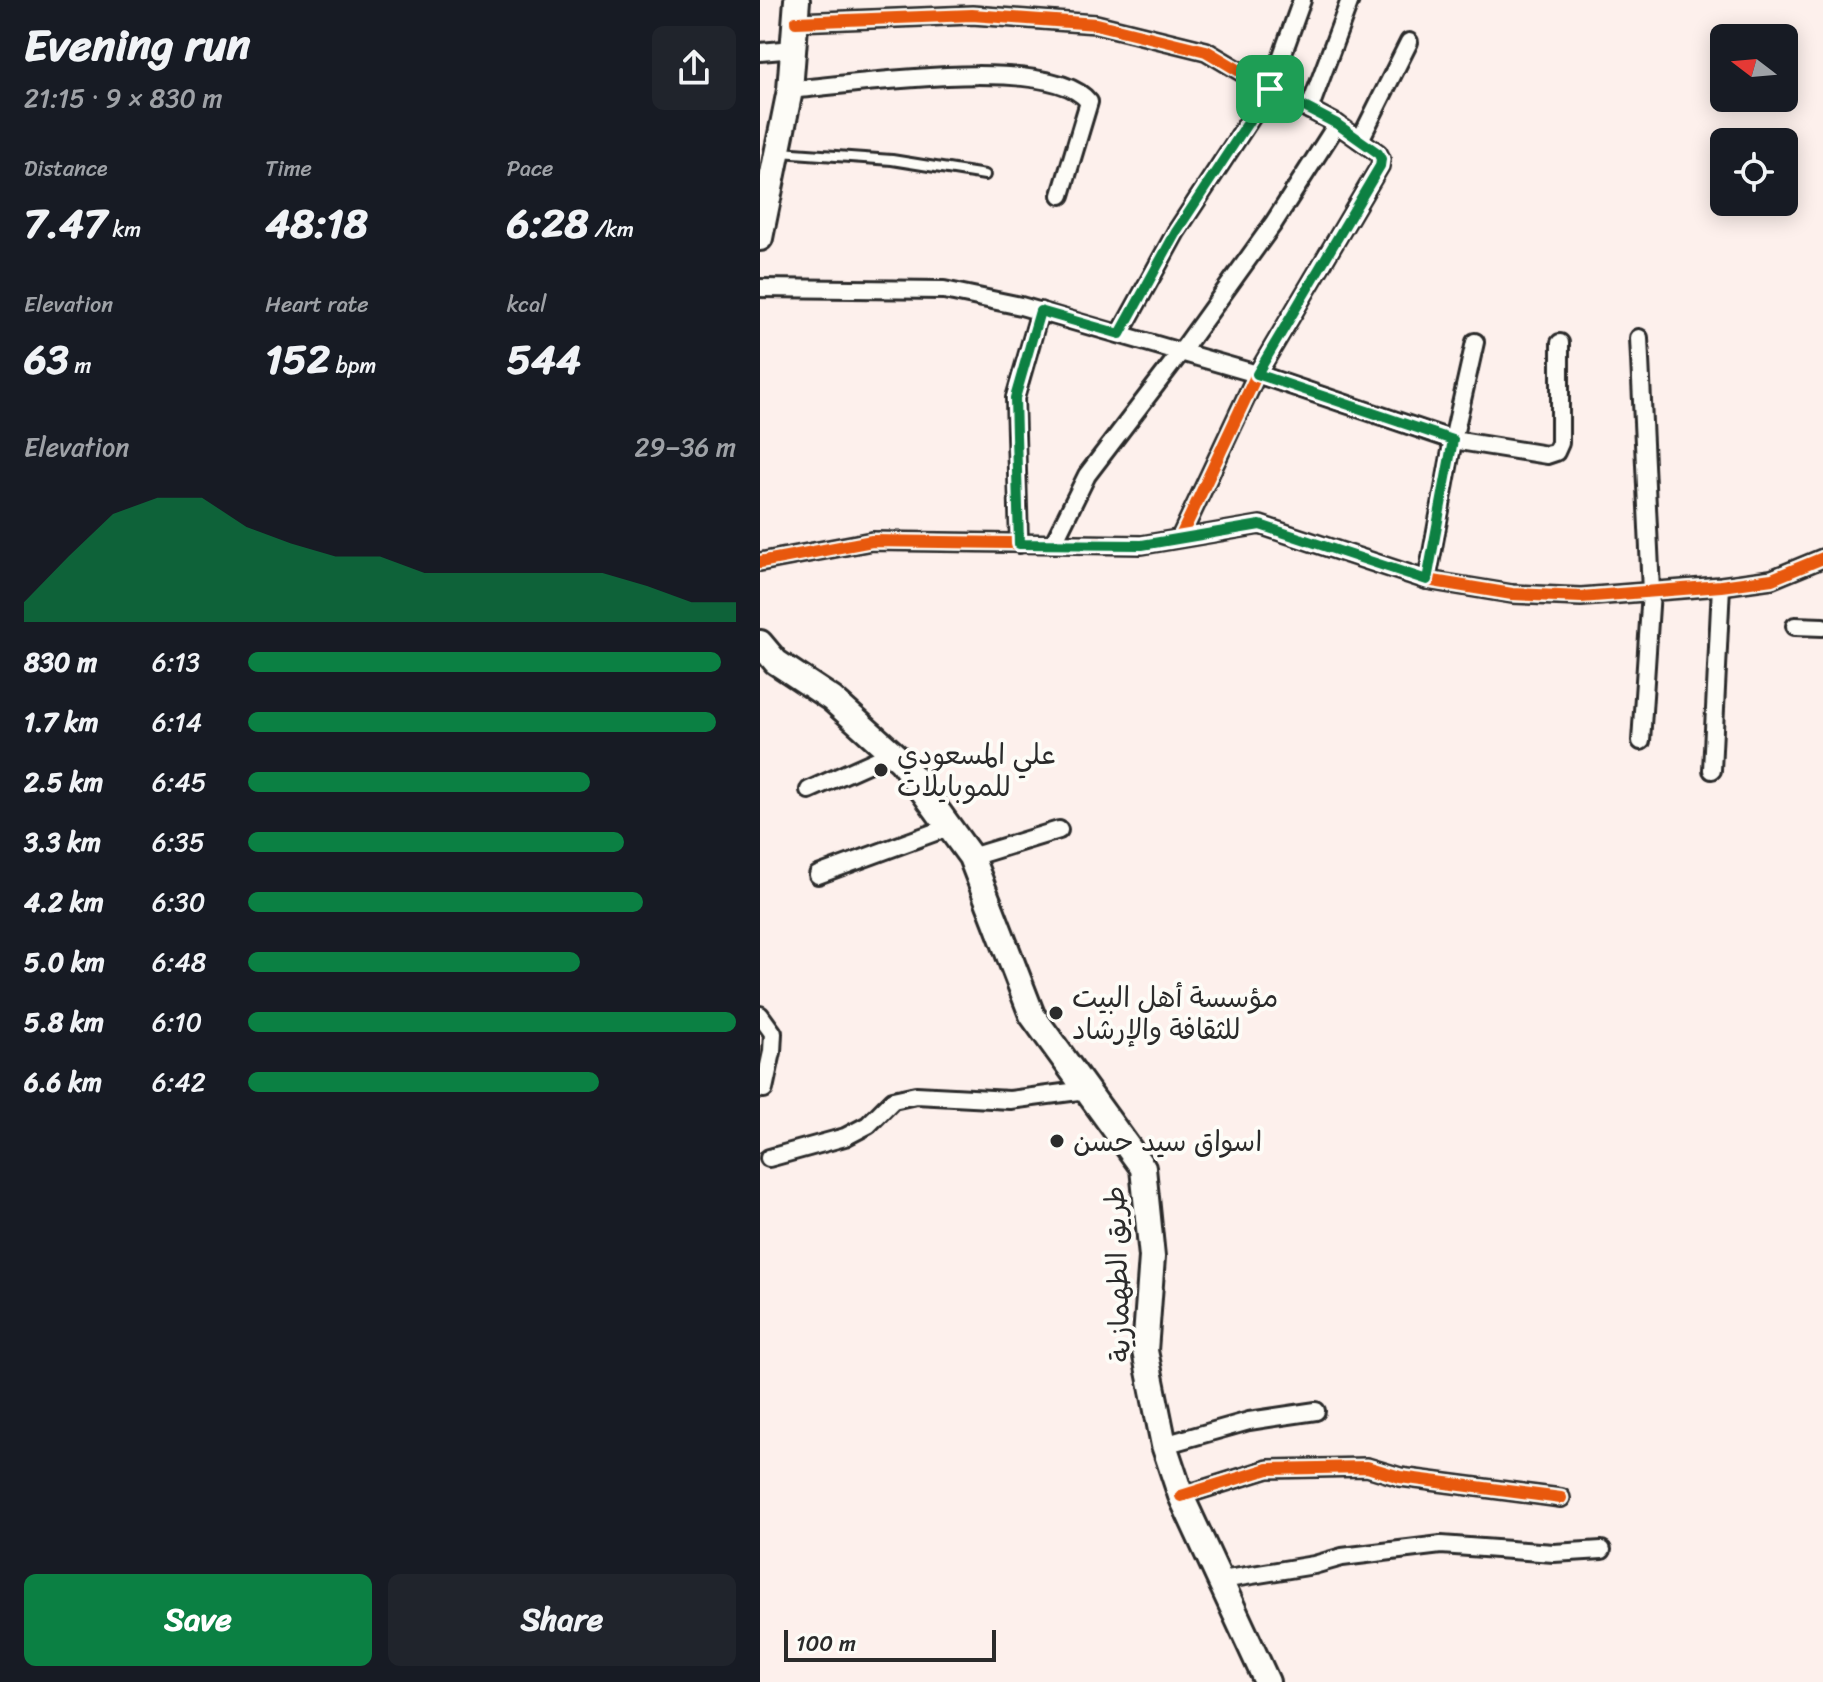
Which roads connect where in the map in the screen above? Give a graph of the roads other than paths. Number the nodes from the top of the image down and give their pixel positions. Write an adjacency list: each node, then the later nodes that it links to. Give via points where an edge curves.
1 (1302, 0): 7 (street)
2 (1350, 0): 9 (street)
3 (797, 11): 5 (main road); 7 (street, via 1096,24 1206,51)
4 (1409, 42): 11 (street)
5 (794, 49): 6 (street); 8 (main road)
6 (760, 52)
7 (1270, 89): 9 (street); 18 (street, via 1176,232)
8 (790, 90): 12 (main road); 14 (street, via 971,74 1044,78 1089,102)
9 (1309, 110): 10 (street)
10 (1337, 124): 11 (street); 22 (street)
11 (1360, 140): 23 (street, via 1378,153 1380,166)
12 (778, 151): 13 (lane, via 892,160); 15 (main road)
13 (985, 175)
14 (1061, 195)
15 (760, 236)
16 (760, 288): 17 (street, via 944,290)
17 (1040, 311): 18 (street); 26 (street, via 1015,398)
18 (1120, 334): 22 (street)
19 (1639, 338): 32 (street)
20 (1475, 342): 24 (street)
21 (1560, 343): 24 (street, via 1556,452 1547,455)
22 (1181, 352): 23 (street); 27 (street, via 1087,475)
23 (1257, 374): 24 (street); 25 (street)
24 (1453, 440): 30 (street)
25 (1180, 538): 27 (street, via 1142,545); 30 (street, via 1260,525)
26 (1019, 544): 27 (street); 29 (street, via 872,541)
27 (1053, 544)
28 (1823, 558): 31 (street, via 1772,579)
29 (760, 562)
30 (1427, 580): 32 (street, via 1512,594 1581,597)
31 (1721, 586): 32 (street); 39 (street)
32 (1651, 591): 37 (street)
33 (1795, 626): 34 (street)
34 (1823, 627)
35 (760, 643): 36 (main road, طريق الطهمازية)
36 (768, 665): 38 (main road, طريق الطهمازية, via 832,699)
37 (1641, 741)
38 (892, 753): 40 (street); 41 (main road, طريق الطهمازية)
39 (1712, 770)
40 (809, 790)
41 (949, 827): 43 (main road, طريق الطهمازية); 44 (street)
42 (1059, 830): 43 (street)
43 (971, 857): 47 (main road, طريق الطهمازية, via 1032,1015)
44 (818, 875)
45 (760, 1015): 46 (street, via 773,1033)
46 (764, 1089)
47 (1086, 1090): 48 (street, via 1010,1100 916,1095 893,1100 868,1125 845,1137); 50 (main road, طريق الطهمازية, via 1143,1168 1152,1257 1145,1351)
48 (769, 1158)
49 (1316, 1411): 50 (street, via 1249,1421)
50 (1164, 1445): 51 (main road, طريق الطهمازية)
51 (1181, 1496): 52 (street, via 1268,1469 1367,1467 1400,1477); 54 (main road, طريق الطهمازية)
52 (1561, 1498)
53 (1602, 1550): 54 (street, via 1554,1553 1441,1545)
54 (1221, 1580): 55 (main road, طريق الطهمازية)
55 (1267, 1682)

